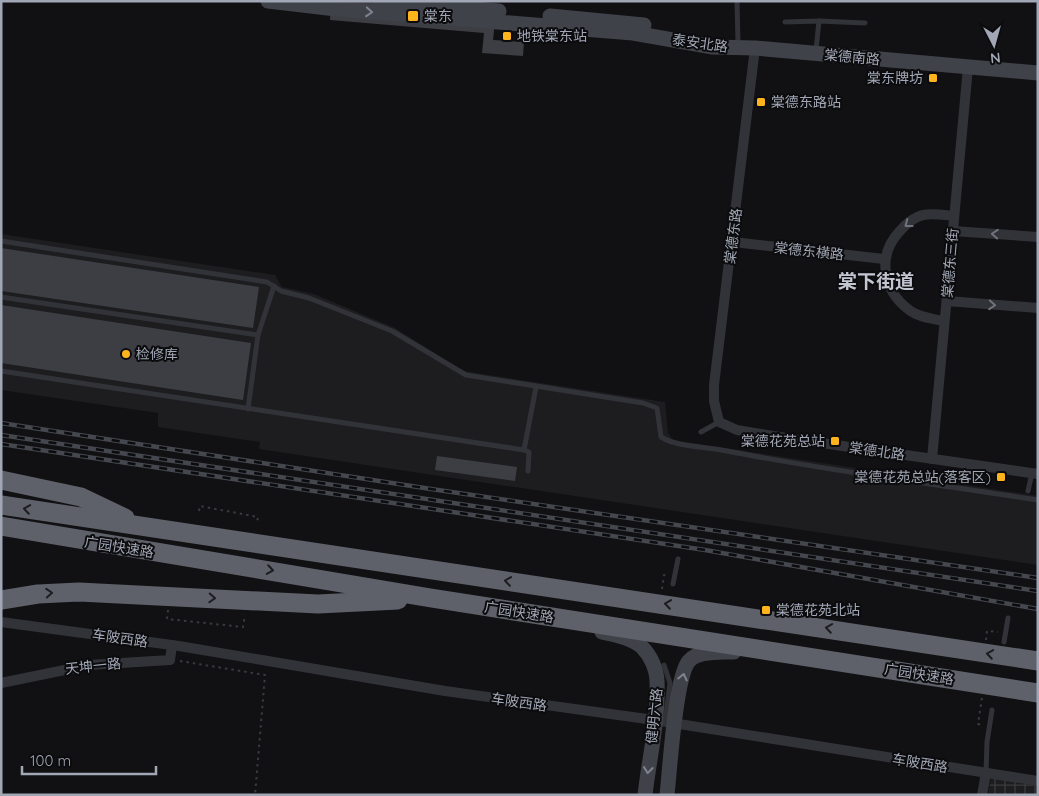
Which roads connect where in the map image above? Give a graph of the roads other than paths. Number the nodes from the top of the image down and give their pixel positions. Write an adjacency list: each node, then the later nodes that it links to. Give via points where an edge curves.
1 (268, 1): 4 (street, 泰安北路, one-way to 4, via 336,9)
2 (380, 1): 4 (street, 泰安北路)
3 (737, 1): 8 (lane)
4 (447, 9): 8 (street, 泰安北路, via 635,23); 9 (street, 泰安北路, via 720,47)
5 (819, 21): 6 (lane); 7 (lane); 10 (lane)
6 (785, 22)
7 (865, 23)
8 (738, 43): 9 (street, 泰安北路)
9 (755, 48): 10 (street, 棠德南路); 17 (street, 棠德东路)
10 (815, 53): 11 (street, 棠德南路)
11 (968, 67): 12 (street, 棠德南路); 13 (street, 棠德东三街)
12 (1038, 73)
13 (954, 216): 14 (street, 棠德东三街); 18 (street, one-way to 18, via 922,215 907,224 891,240)
14 (953, 231): 15 (street, one-way to 14); 21 (street, 棠德东三街)
15 (1038, 237)
16 (1, 241): 19 (lane, via 244,277)
17 (733, 242): 18 (street, 棠德东横路); 28 (street, 棠德东路, via 714,385)
18 (884, 259): 23 (street, via 885,275 895,297 909,311)
19 (274, 286): 24 (lane); 26 (lane, via 392,331 466,376)
20 (1, 297): 24 (lane)
21 (947, 302): 22 (street, one-way to 22); 23 (street, 棠德东三街)
22 (1038, 308)
23 (944, 321): 31 (street, 棠德东三街)
24 (258, 335): 27 (lane)
25 (1, 371): 27 (lane)
26 (536, 386): 30 (lane); 37 (lane, via 657,408 661,437 671,443 701,445 779,461)
27 (248, 409): 30 (lane)
28 (719, 422): 29 (lane); 31 (street, 棠德北路, via 737,430 764,435)
29 (701, 432)
30 (524, 450): 32 (lane, via 528,452)
31 (932, 459): 33 (street, 棠德北路)
32 (528, 470)
33 (1035, 474): 36 (lane)
34 (1, 480): 40 (highway, via 81,497)
35 (1, 491): 40 (highway, via 87,508)
36 (1028, 491)
37 (1038, 500)
38 (1, 505): 40 (highway, 广园快速路, one-way to 38)
39 (1, 526): 42 (highway, 广园快速路)
40 (144, 527): 53 (highway, 广园快速路, one-way to 40)
41 (1, 538): 42 (highway)
42 (84, 541): 45 (highway, 广园快速路, one-way to 45)
43 (678, 559): 44 (lane)
44 (673, 584)
45 (431, 598): 46 (highway, one-way to 45, via 79,592 318,604); 47 (highway, 广园快速路)
46 (1, 600)
47 (551, 617): 52 (highway, 广园快速路); 58 (street, 健明六路, via 620,636 641,646 650,657)
48 (1008, 618): 50 (lane)
49 (1, 622): 51 (street, 车陂西路)
50 (1004, 642)
51 (172, 645): 55 (street, 天坤一路, via 170,660 89,665); 58 (street, 车陂西路, via 445,691)
52 (780, 654): 56 (highway, 广园快速路); 58 (street, 健明六路, one-way to 52, via 684,670 694,657 716,652)
53 (1038, 661)
54 (664, 665): 58 (lane, via 670,684)
55 (1, 683)
56 (1038, 693)
57 (992, 710): 59 (lane)
58 (665, 722): 59 (street, 车陂西路); 61 (street, 健明六路, one-way to 61); 62 (street, 健明六路)
59 (986, 773): 60 (street, 车陂西路); 63 (street)
60 (1038, 781)
61 (645, 795)
62 (667, 795)
63 (982, 795)

